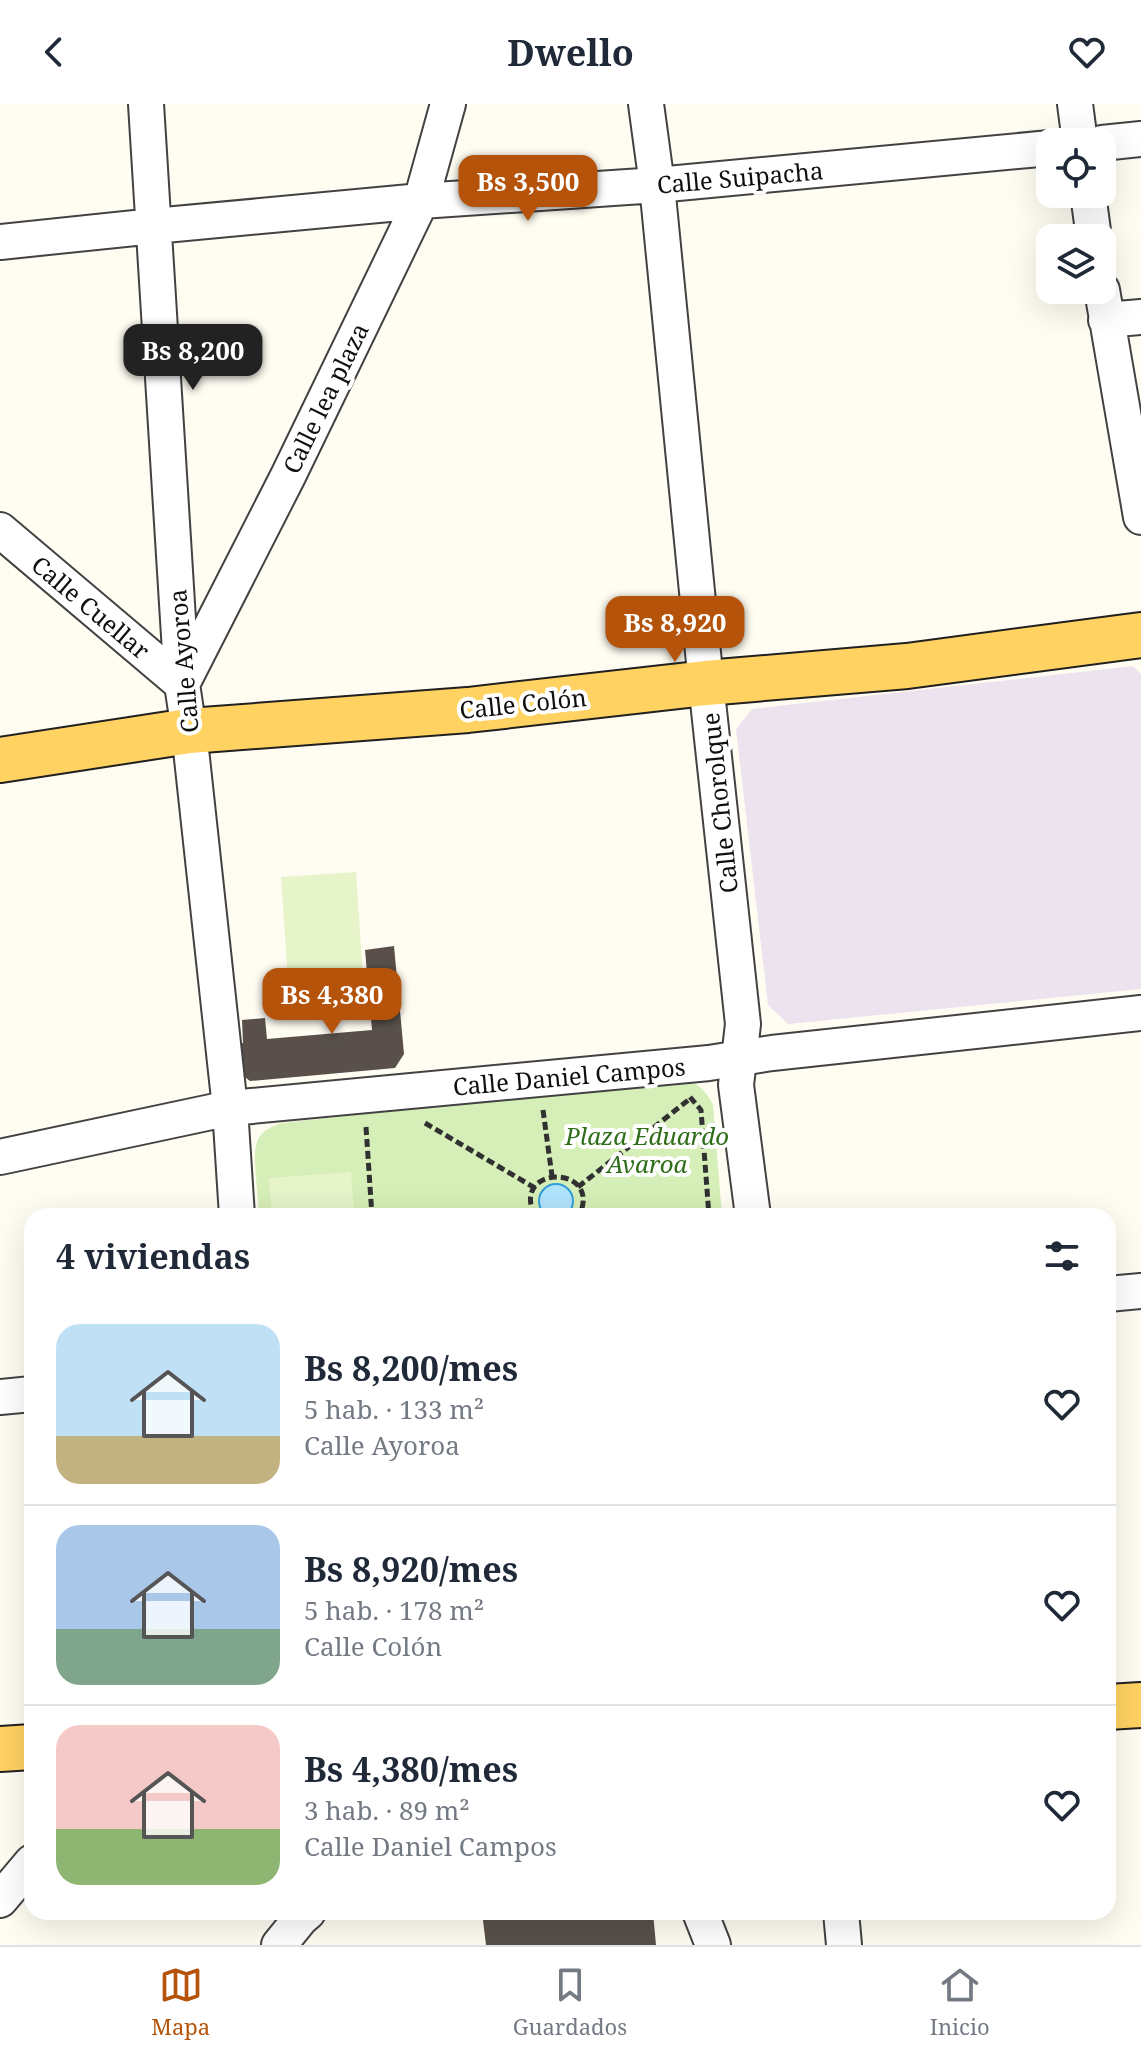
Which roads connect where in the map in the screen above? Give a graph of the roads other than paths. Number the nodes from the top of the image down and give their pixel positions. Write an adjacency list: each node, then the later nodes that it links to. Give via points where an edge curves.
1 (146, 104): 11 (street, Calle Ayoroa)
2 (448, 104): 10 (street, Calle lea plaza)
3 (646, 104): 9 (street, Calle Chorolque)
4 (1075, 104): 5 (street)
5 (1078, 128)
6 (1141, 139): 7 (street)
7 (1116, 142)
8 (1036, 149): 9 (street, Calle Suipacha)
9 (657, 185): 10 (street, Calle Suipacha); 18 (street, Calle Chorolque)
10 (421, 201): 11 (street, Calle Suipacha); 19 (street, Calle lea plaza)
11 (154, 226): 12 (street, Calle Suipacha); 19 (street, Calle Ayoroa)
12 (0, 242)
13 (1104, 305): 14 (street); 15 (street)
14 (1141, 317)
15 (1141, 517)
16 (0, 530): 19 (street, Calle Cuellar)
17 (1141, 635): 18 (main road, Calle Colón, via 907,666)
18 (706, 683): 20 (main road, Calle Colón, via 468,710); 23 (street, Calle Chorolque, via 743,1024)
19 (182, 684): 20 (street, Calle Ayoroa)
20 (189, 731): 21 (main road, Calle Colón); 24 (street, Calle Ayoroa)
21 (0, 760)
22 (1141, 1013): 23 (street, Calle Daniel Campos)
23 (740, 1057): 24 (street, Calle Daniel Campos); 27 (street, Calle Chorolque, via 736,1085)
24 (230, 1108): 25 (street, Calle Daniel Campos); 26 (street, Calle Ayoroa)
25 (0, 1157)
26 (236, 1208)
27 (752, 1208)
28 (1141, 1291): 29 (street)
29 (1116, 1293)
30 (24, 1395): 31 (street)
31 (0, 1397)
32 (1141, 1705): 33 (main road)
33 (1116, 1707)
34 (24, 1748): 35 (main road)
35 (0, 1749)
36 (24, 1872): 37 (street)
37 (0, 1900)
38 (299, 1920): 41 (street)
39 (703, 1920): 42 (street)
40 (842, 1920): 43 (street)
41 (279, 1945)
42 (713, 1945)
43 (844, 1945)

